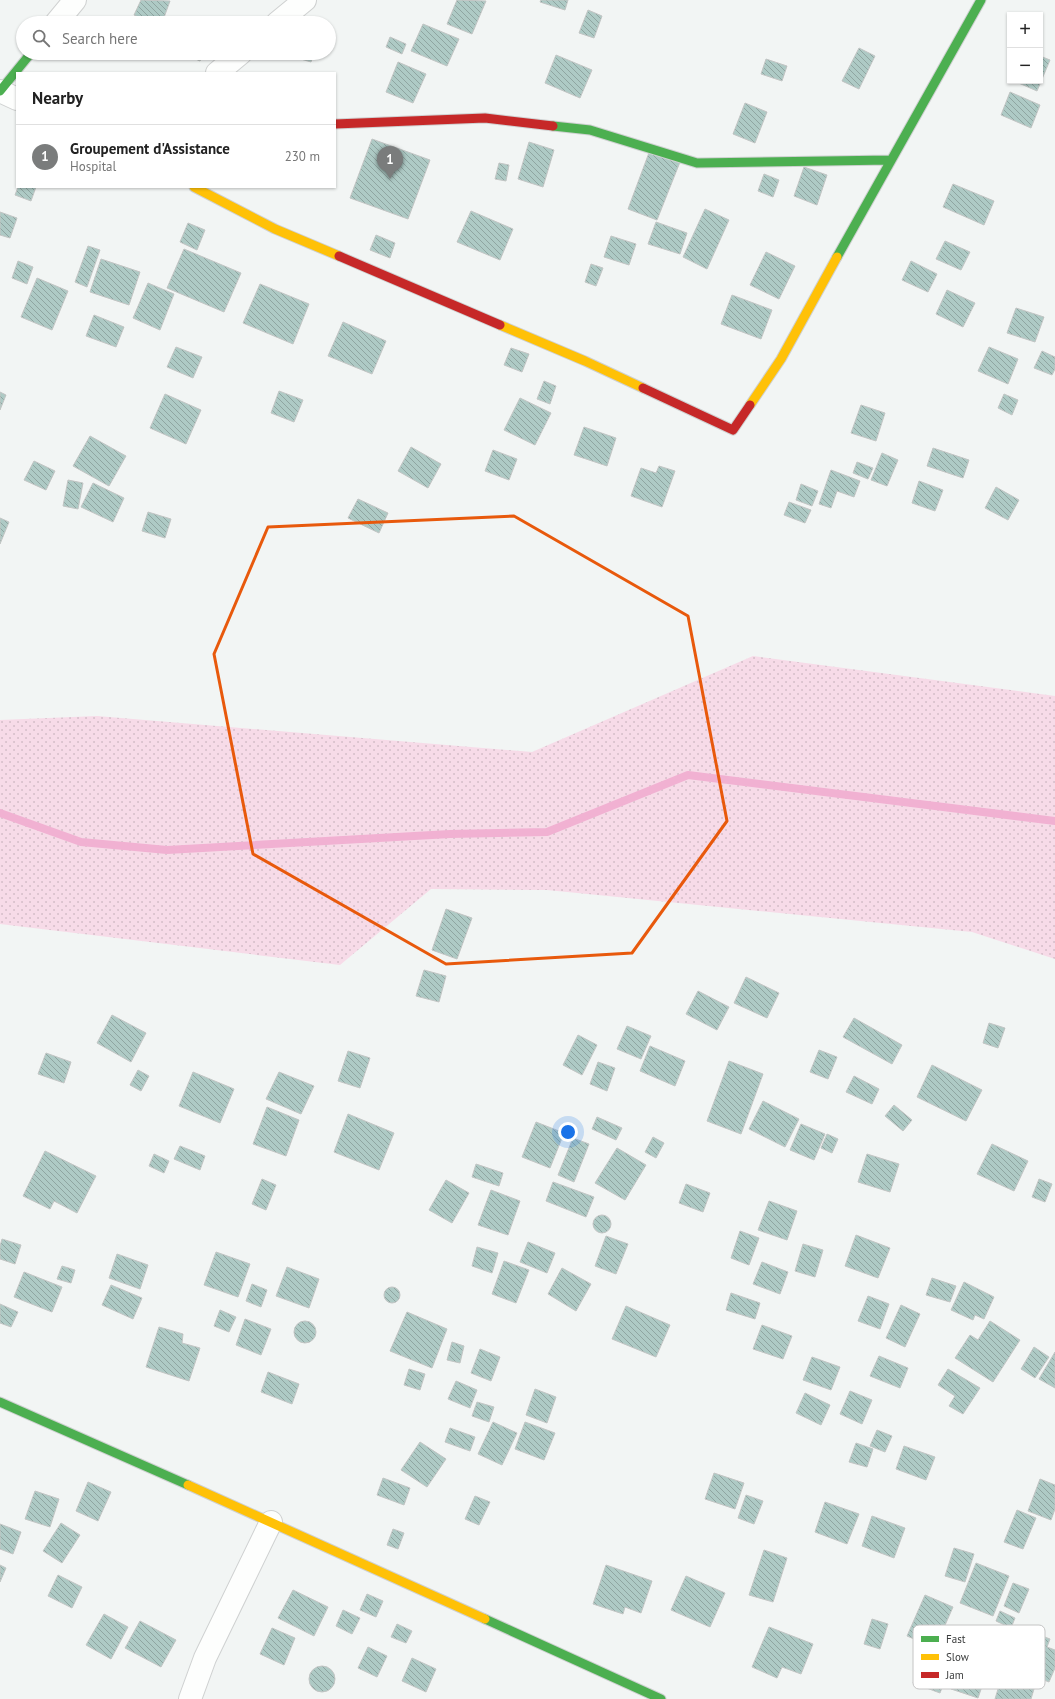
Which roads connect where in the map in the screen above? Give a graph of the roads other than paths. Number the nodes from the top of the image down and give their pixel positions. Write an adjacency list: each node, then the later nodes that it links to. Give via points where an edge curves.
1 (76, 0): 4 (street)
2 (305, 0): 5 (street)
3 (981, 0): 12 (street)
4 (62, 16)
5 (286, 16)
6 (25, 60): 9 (street)
7 (233, 60): 8 (street)
8 (218, 72)
9 (0, 91): 10 (street)
10 (16, 99)
11 (336, 124): 12 (street, via 485,118 590,130 697,163)
12 (890, 160): 13 (street, via 781,359 733,430 585,361 275,229)
13 (196, 188)
14 (0, 1402): 15 (street)
15 (271, 1522): 16 (street, via 205,1658); 17 (street)
16 (190, 1699)
17 (661, 1699)

